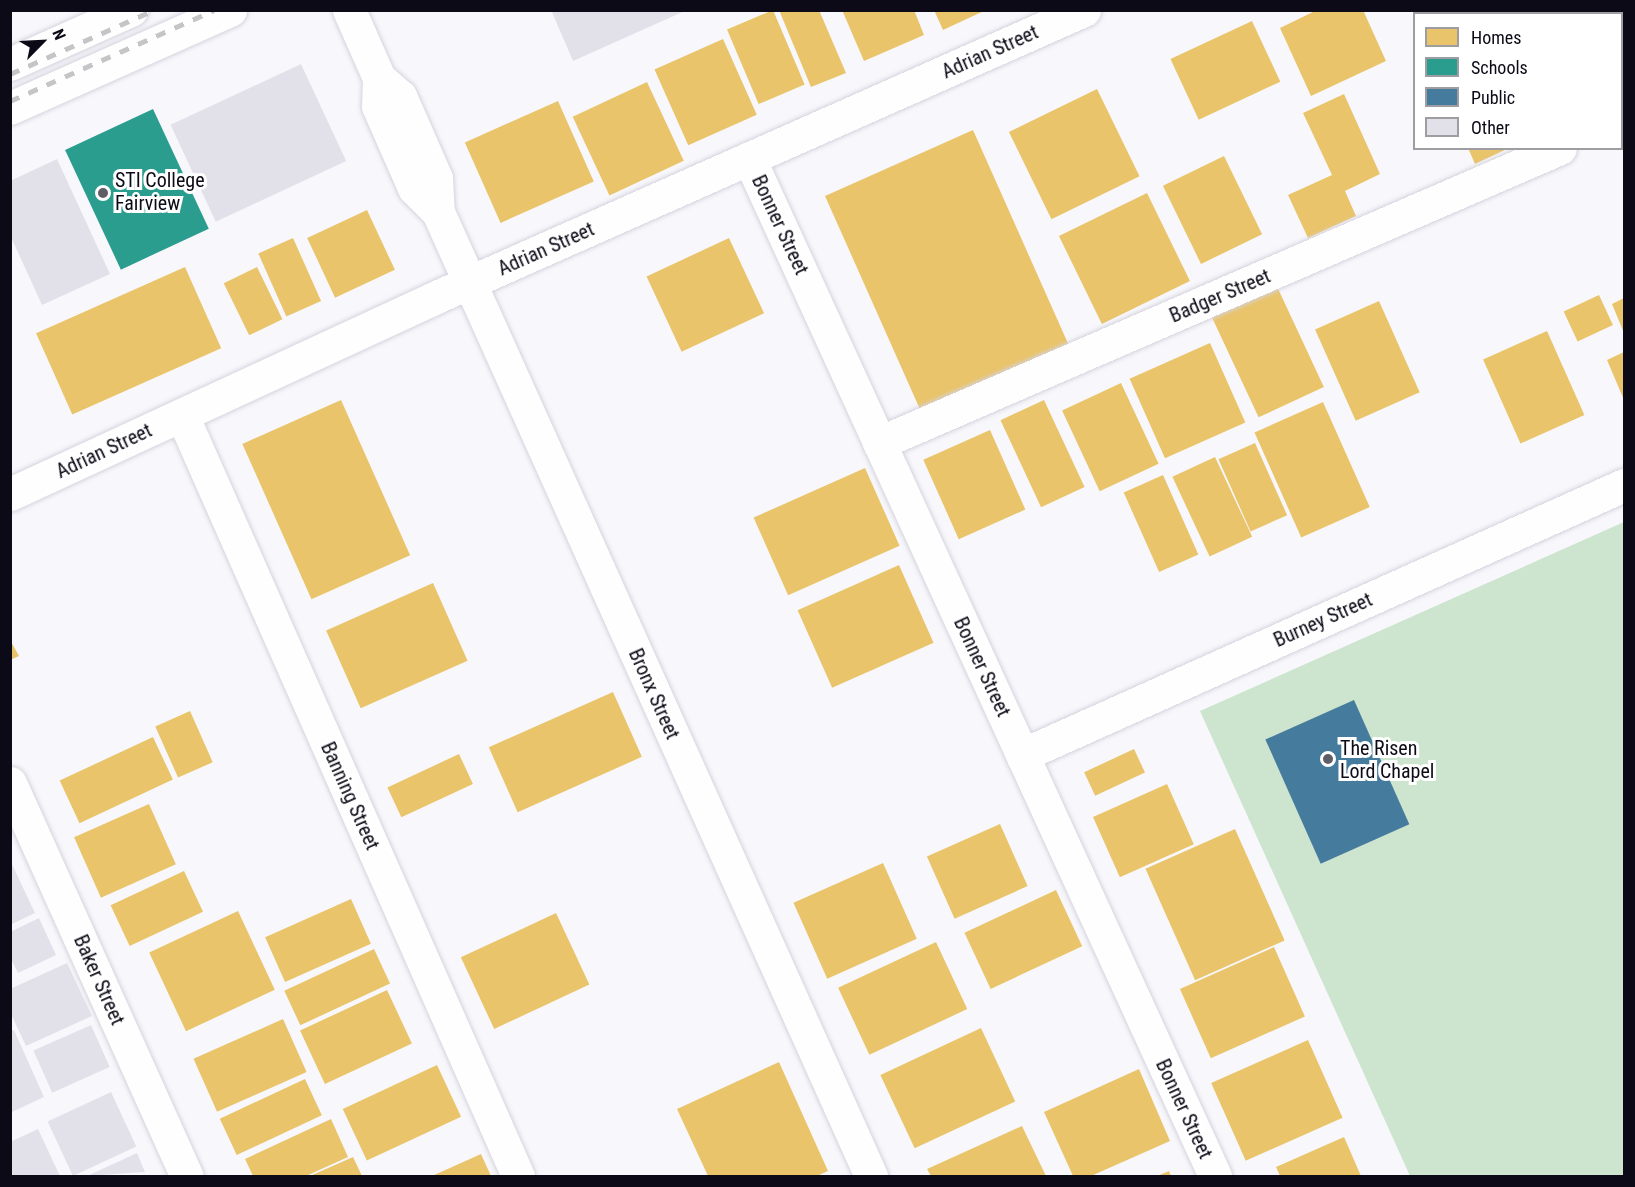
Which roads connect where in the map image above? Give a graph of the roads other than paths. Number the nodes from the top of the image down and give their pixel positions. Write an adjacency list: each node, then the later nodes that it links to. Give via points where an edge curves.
1 (131, 10): 5 (street)
2 (230, 10): 6 (street)
3 (349, 10): 9 (street, Bronx Street, via 379,78 378,106 414,188 438,212)
4 (1084, 10): 8 (street, Adrian Street)
5 (10, 64)
6 (10, 108)
7 (1555, 150): 11 (street, Badger Street)
8 (749, 158): 9 (street, Adrian Street); 11 (street, Bonner Street)
9 (470, 282): 10 (street, Adrian Street); 18 (street, Bronx Street)
10 (182, 415): 13 (street, Adrian Street); 17 (street, Banning Street)
11 (879, 443): 14 (street, Bonner Street)
12 (1624, 485): 14 (street, Burney Street)
13 (10, 494)
14 (1022, 755): 19 (street, Bonner Street)
15 (10, 783): 16 (street, Baker Street)
16 (187, 1176)
17 (518, 1176)
18 (871, 1176)
19 (1215, 1176)

